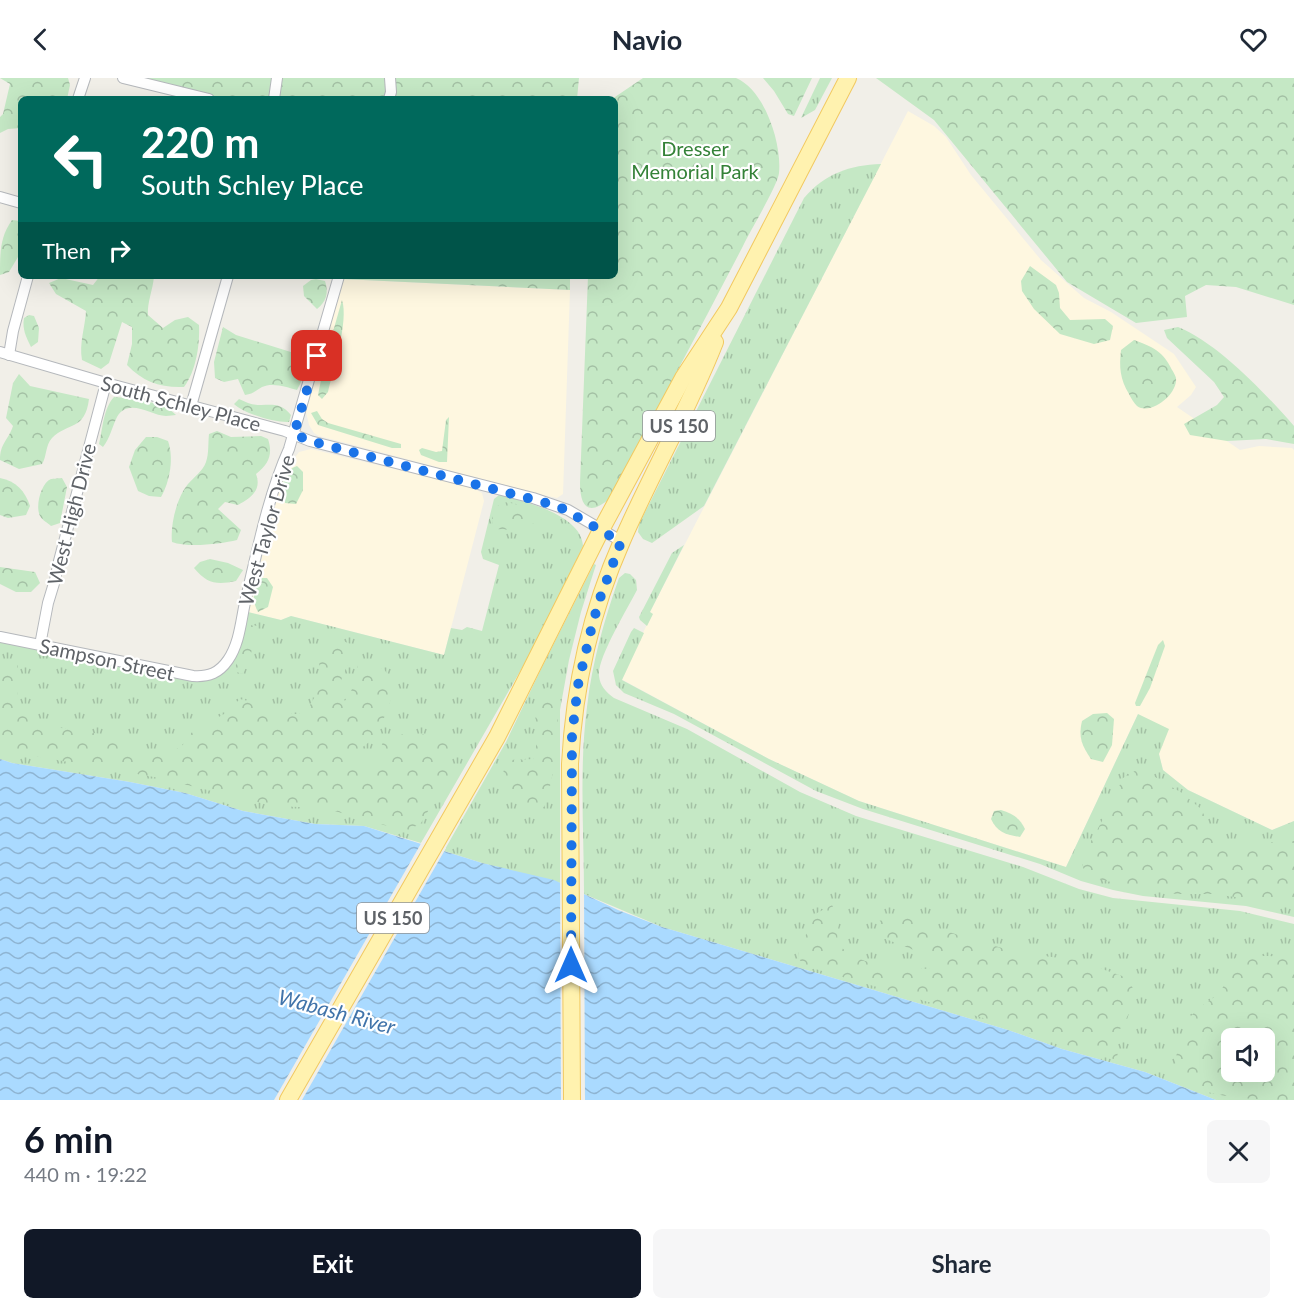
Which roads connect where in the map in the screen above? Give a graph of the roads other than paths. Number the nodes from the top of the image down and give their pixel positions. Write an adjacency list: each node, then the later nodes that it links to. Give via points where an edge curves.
1 (85, 78): 6 (street)
2 (123, 78): 7 (street)
3 (278, 78): 8 (street)
4 (390, 78): 9 (street)
5 (848, 78): 15 (main road, US 150)
6 (79, 96)
7 (197, 96)
8 (275, 96)
9 (390, 96)
10 (0, 197): 11 (street)
11 (18, 202)
12 (27, 279): 16 (street)
13 (227, 279): 18 (street)
14 (338, 279): 19 (street, West Taylor Drive)
15 (729, 308): 20 (main road, US 150, via 683,378); 21 (main road, US 150, via 698,386)
16 (5, 353): 17 (street, South Schley Place)
17 (106, 383): 18 (street, South Schley Place); 23 (street, West High Drive)
18 (191, 406): 19 (street, South Schley Place)
19 (294, 434): 20 (street, South Schley Place, via 558,506); 24 (street, West Taylor Drive, via 280,470 236,645 229,659)
20 (602, 530): 21 (street, South Schley Place); 25 (main road, US 150, via 497,737)
21 (621, 542): 26 (main road, US 150, via 599,601 583,661 574,718 570,764)
22 (0, 638): 23 (street, Sampson Street)
23 (40, 645): 24 (street, Sampson Street, via 193,676)
24 (213, 674)
25 (288, 1100)
26 (572, 1100)

